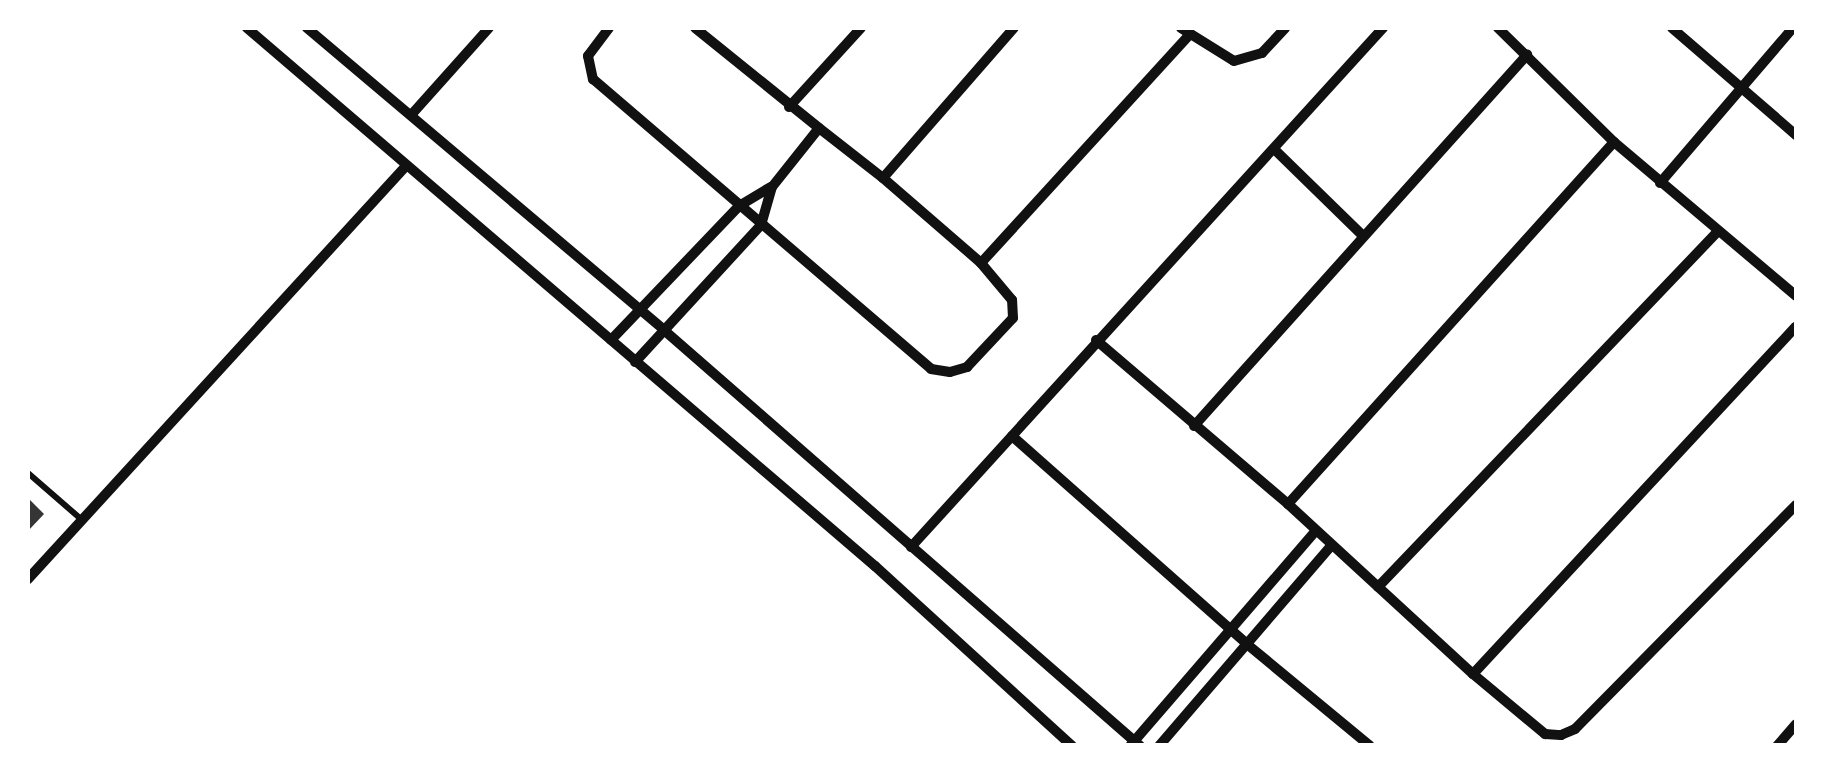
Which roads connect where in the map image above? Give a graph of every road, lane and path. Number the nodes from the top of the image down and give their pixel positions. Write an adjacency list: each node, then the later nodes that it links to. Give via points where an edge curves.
1 (247, 28): 22 (street)
2 (307, 28): 17 (street)
3 (489, 28): 17 (street)
4 (609, 28): 26 (street, via 588,56 592,78)
5 (694, 28): 16 (street)
6 (861, 28): 16 (street)
7 (1014, 28): 23 (street)
8 (1285, 28): 13 (street, via 1262,54 1242,60 1224,58)
9 (1383, 28): 21 (street)
10 (1498, 28): 14 (street)
11 (1672, 28): 15 (street)
12 (1793, 28): 15 (street)
13 (1186, 31): 30 (street)
14 (1527, 55): 20 (street); 29 (street)
15 (1742, 89): 19 (street); 24 (street)
16 (789, 106): 18 (street)
17 (412, 114): 32 (street)
18 (818, 128): 23 (street); 25 (street)
19 (1796, 135)
20 (1614, 142): 24 (street); 41 (street)
21 (1274, 150): 29 (street); 36 (street)
22 (405, 166): 35 (street); 43 (street)
23 (884, 178): 30 (street)
24 (1660, 183): 28 (street)
25 (772, 187): 26 (street); 27 (street)
26 (739, 206): 27 (street); 32 (street)
27 (761, 225): 30 (street, via 942,372 967,367 1013,318 1012,300); 34 (street)
28 (1718, 230): 31 (street); 48 (street)
29 (1362, 236): 38 (street)
30 (981, 264)
31 (1796, 296)
32 (640, 310): 34 (street); 35 (street)
33 (1796, 327): 51 (street)
34 (665, 331): 37 (street); 46 (street)
35 (611, 340): 37 (street)
36 (1096, 340): 38 (street); 39 (street)
37 (635, 362): 54 (street, via 875,566)
38 (1194, 426): 41 (street)
39 (1012, 436): 46 (street); 49 (street)
40 (28, 473): 43 (lane)
41 (1288, 504): 44 (street)
42 (1796, 505): 51 (street, via 1575,730 1545,734)
43 (82, 520): 47 (street)
44 (1315, 532): 45 (street); 49 (street)
45 (1331, 546): 48 (street); 50 (street)
46 (911, 547): 53 (street)
47 (28, 579)
48 (1378, 586): 51 (street)
49 (1231, 629): 50 (street); 53 (street)
50 (1248, 645): 55 (street); 56 (street)
51 (1473, 674)
52 (1796, 724): 57 (street)
53 (1135, 744)
54 (1072, 746)
55 (1159, 746)
56 (1370, 746)
57 (1776, 746)

